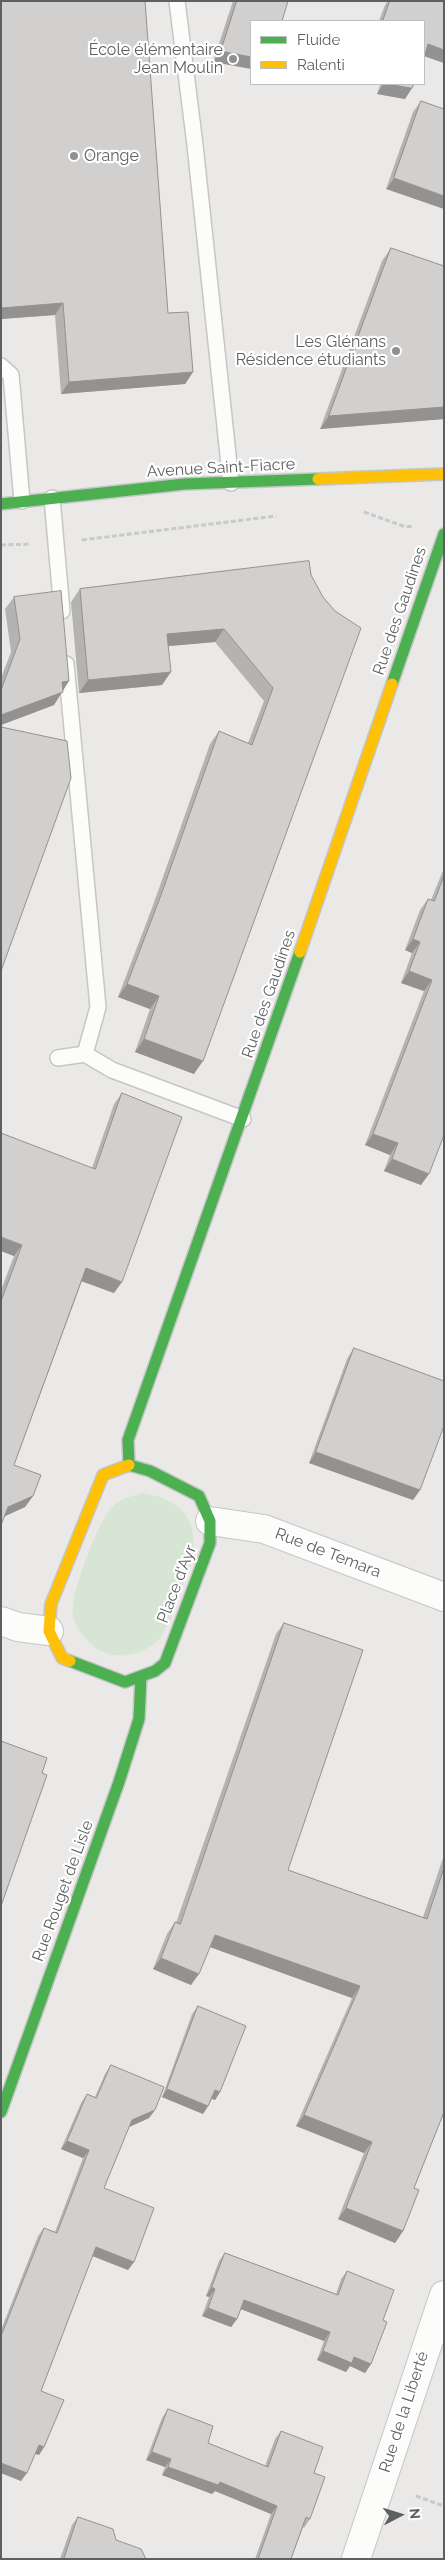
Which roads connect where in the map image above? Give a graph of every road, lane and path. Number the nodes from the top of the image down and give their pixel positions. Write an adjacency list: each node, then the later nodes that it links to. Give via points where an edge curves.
1 (177, 1): 4 (lane)
2 (1, 366): 6 (lane, via 12,375)
3 (444, 474): 4 (street, Avenue Saint-Fiacre)
4 (231, 483): 5 (street, Avenue Saint-Fiacre, via 185,484)
5 (52, 498): 6 (street, Avenue Saint-Fiacre); 12 (lane)
6 (22, 501): 7 (street, Avenue Saint-Fiacre)
7 (1, 504)
8 (362, 511): 10 (path, via 403,526)
9 (284, 515): 12 (path)
10 (417, 527)
11 (444, 534): 18 (street, Rue des Gaudines)
12 (56, 544): 13 (path); 14 (lane)
13 (1, 545)
14 (63, 623)
15 (65, 653): 16 (lane, via 98,1007)
16 (85, 1054): 17 (lane); 18 (lane, via 112,1070)
17 (58, 1058)
18 (243, 1119): 19 (street, Rue des Gaudines, via 128,1440)
19 (129, 1465): 20 (street, Place d'Ayr, via 150,1471 199,1496); 23 (street, Place d'Ayr, via 104,1475 51,1604)
20 (210, 1521): 21 (street, Rue de Temara, via 264,1529); 24 (street, Place d'Ayr, via 210,1543 164,1662)
21 (444, 1596)
22 (1, 1621): 23 (street)
23 (49, 1631): 24 (street, Place d'Ayr, via 62,1658 125,1682)
24 (141, 1677): 25 (street, Rue Rouget de Lisle, via 139,1719 120,1782)
25 (1, 2112)
26 (444, 2295): 29 (street, Rue de la Liberté)
27 (416, 2496): 28 (path)
28 (444, 2506)
29 (356, 2559)

